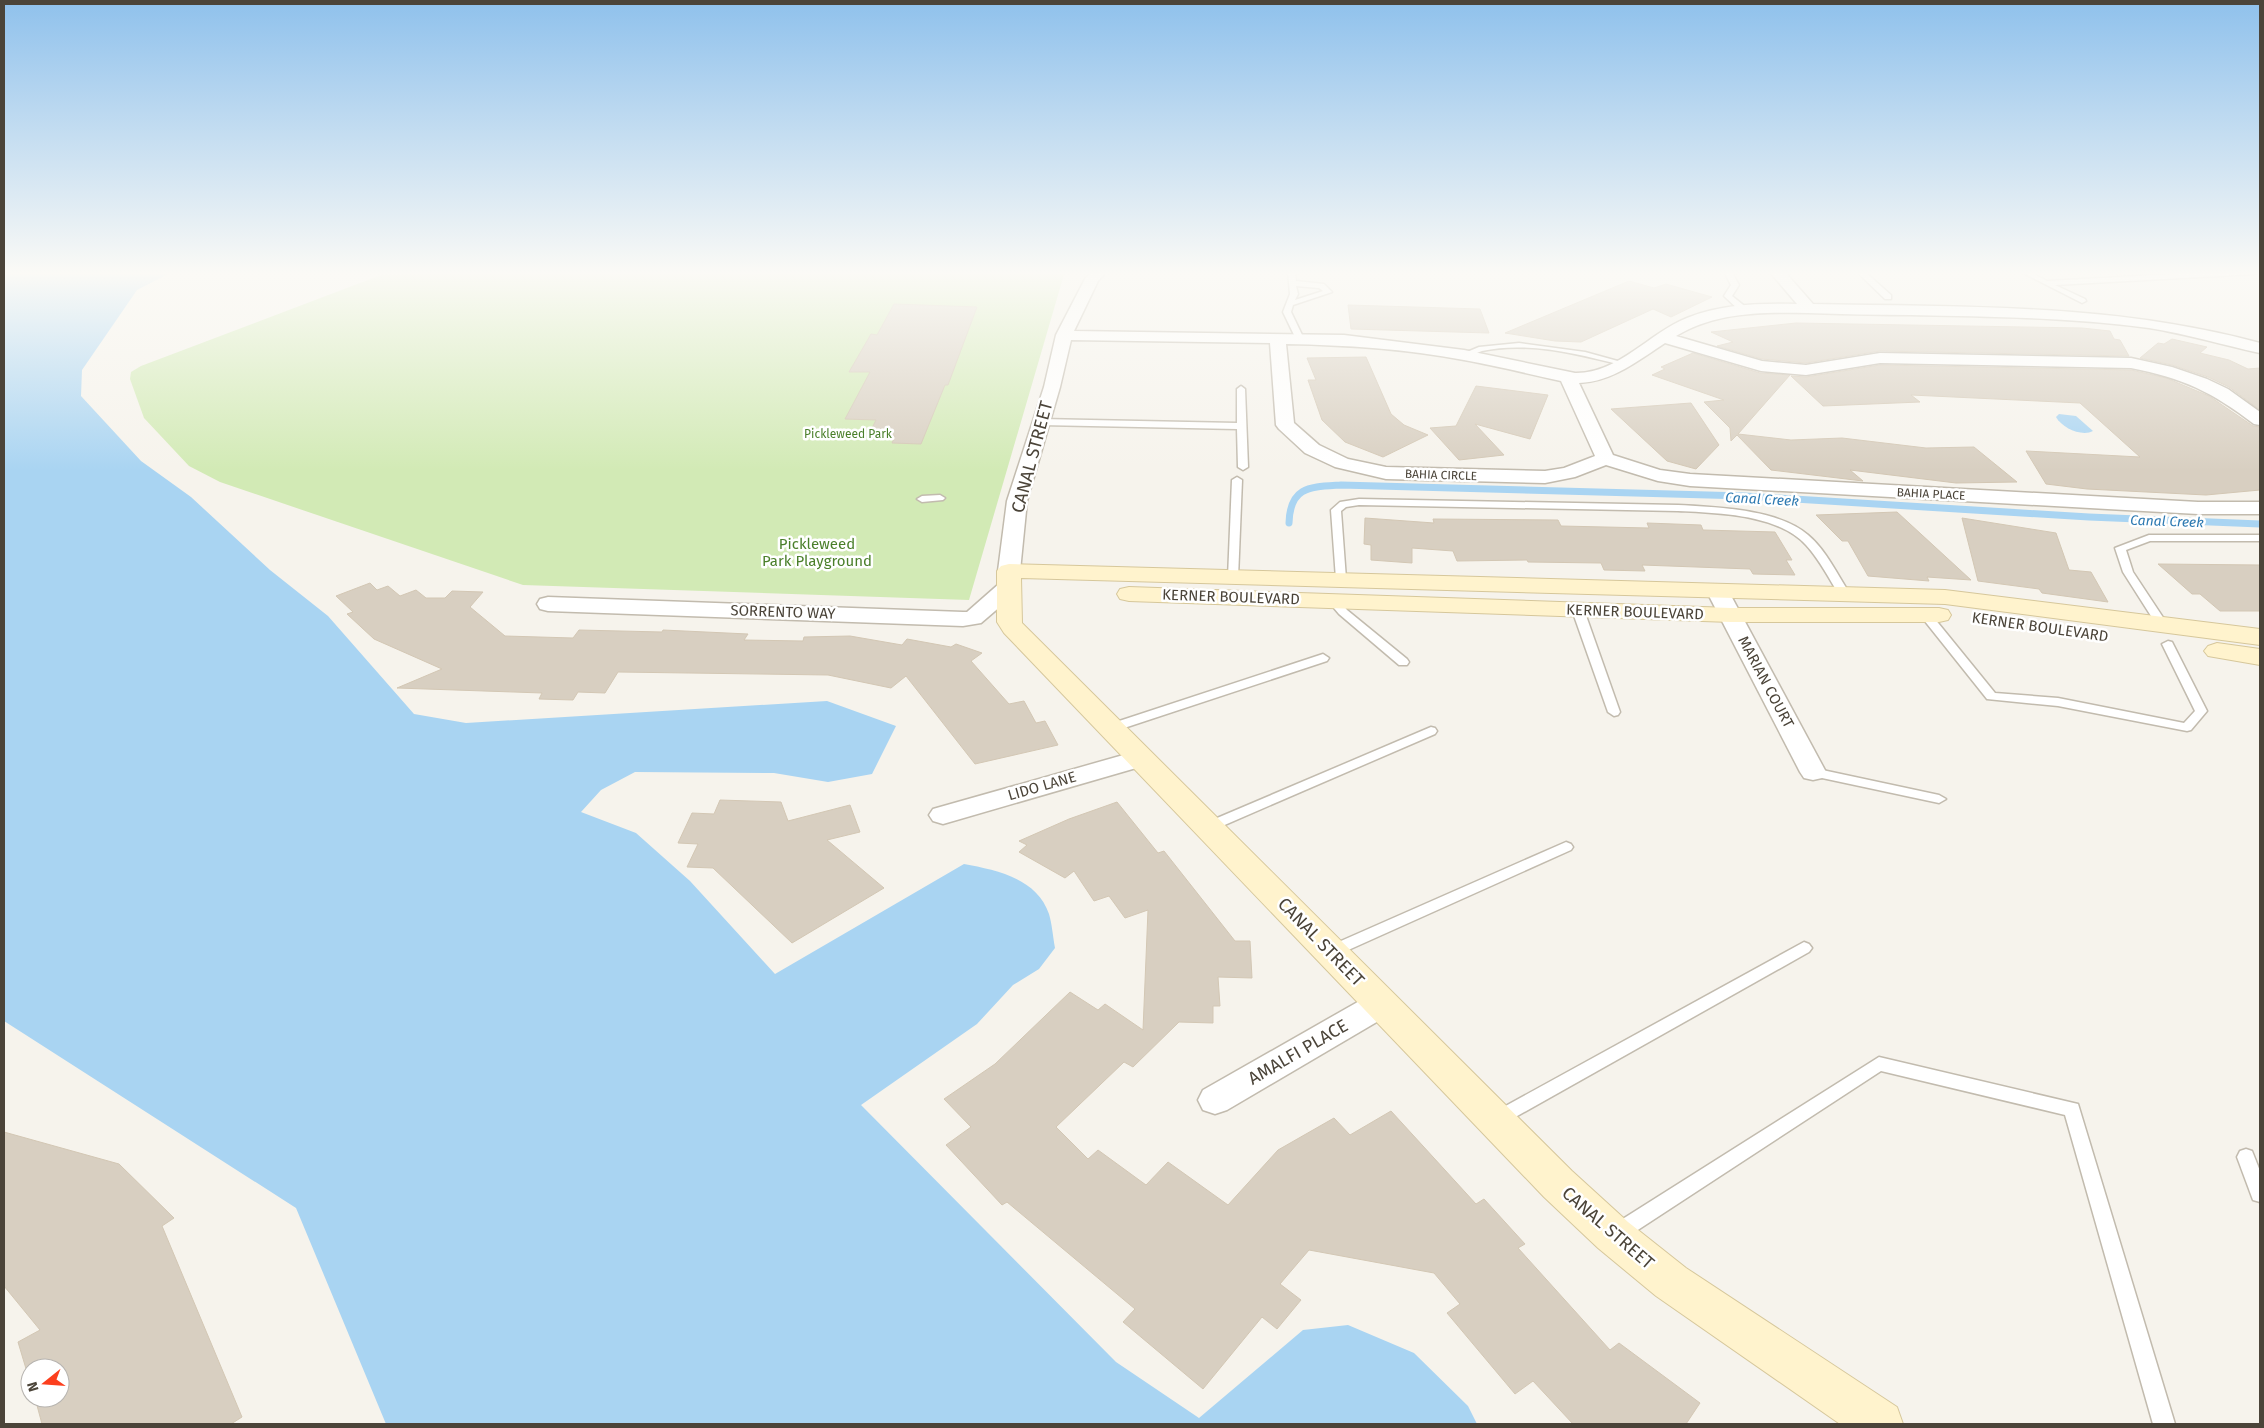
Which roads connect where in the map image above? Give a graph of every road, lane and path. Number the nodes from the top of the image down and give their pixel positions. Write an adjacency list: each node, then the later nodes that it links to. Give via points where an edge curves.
1 (1063, 338): 14 (street, CANAL STREET)
2 (1205, 338): 6 (street)
3 (1661, 338): 10 (street)
4 (1664, 338): 13 (street, via 1761,366 1806,370 1880,358 2131,363 2200,382)
5 (2222, 338): 8 (street)
6 (1278, 339): 7 (street); 16 (street, BAHIA CIRCLE, via 1285,425 1312,449 1342,463 1386,473 1544,477 1568,473)
7 (1300, 339): 9 (street, via 1385,344)
8 (2260, 348)
9 (1464, 355): 10 (lane, via 1476,348 1489,346 1556,348); 11 (street)
10 (1621, 363): 11 (street, via 1594,376)
11 (1568, 378): 16 (street)
12 (1241, 389): 15 (lane)
13 (2260, 420)
14 (1041, 422): 15 (lane); 24 (street, CANAL STREET, via 1018,501)
15 (1242, 426): 17 (lane)
16 (1604, 459): 21 (street, BAHIA PLACE, via 1658,475 1690,480 2198,508)
17 (1242, 468)
18 (1236, 480): 23 (lane)
19 (940, 498): 20 (lane)
20 (922, 500)
21 (2260, 508)
22 (2260, 538): 32 (lane, via 2149,538 2120,548 2128,572)
23 (1233, 578): 24 (street, KERNER BOULEVARD); 25 (street, KERNER BOULEVARD)
24 (1008, 580): 25 (street, KERNER BOULEVARD); 28 (street, SORRENTO WAY, via 973,618 958,619); 38 (street, CANAL STREET, via 1009,622)
25 (1337, 590): 26 (street, KERNER BOULEVARD); 27 (lane, via 1336,510 1343,504 1359,502 1741,512 1799,532 1810,542); 29 (street, KERNER BOULEVARD); 36 (lane, via 1343,612)
26 (1718, 592): 27 (street, KERNER BOULEVARD); 30 (street, MARIAN COURT)
27 (1844, 594): 32 (street, KERNER BOULEVARD, via 1944,597)
28 (548, 604)
29 (1578, 610): 30 (street, KERNER BOULEVARD); 37 (lane)
30 (1731, 615): 31 (street, KERNER BOULEVARD); 41 (street, MARIAN COURT)
31 (1926, 615): 32 (street, KERNER BOULEVARD); 32 (lane, via 1991,696 2058,702 2187,726 2200,711)
32 (2165, 635): 33 (street, KERNER BOULEVARD); 34 (street, KERNER BOULEVARD)
33 (2260, 637)
34 (2260, 657)
35 (1323, 658): 38 (lane)
36 (1403, 662)
37 (1614, 712)
38 (1111, 728): 40 (street, CANAL STREET)
39 (1431, 731): 44 (lane)
40 (1141, 758): 43 (street, LIDO LANE); 44 (street, CANAL STREET)
41 (1813, 772): 42 (lane)
42 (1938, 799)
43 (943, 814)
44 (1208, 827): 47 (street, CANAL STREET)
45 (1566, 847): 47 (lane)
46 (1804, 948): 50 (lane)
47 (1330, 952): 48 (street, CANAL STREET)
48 (1381, 1004): 49 (street, AMALFI PLACE); 50 (street, CANAL STREET)
49 (1215, 1100)
50 (1495, 1120): 53 (street, CANAL STREET)
51 (2246, 1157): 52 (lane)
52 (2260, 1194)
53 (1613, 1235): 54 (street, CANAL STREET, via 1671,1282); 55 (lane, via 1879,1064 2072,1109)
54 (1880, 1424)
55 (2164, 1424)

